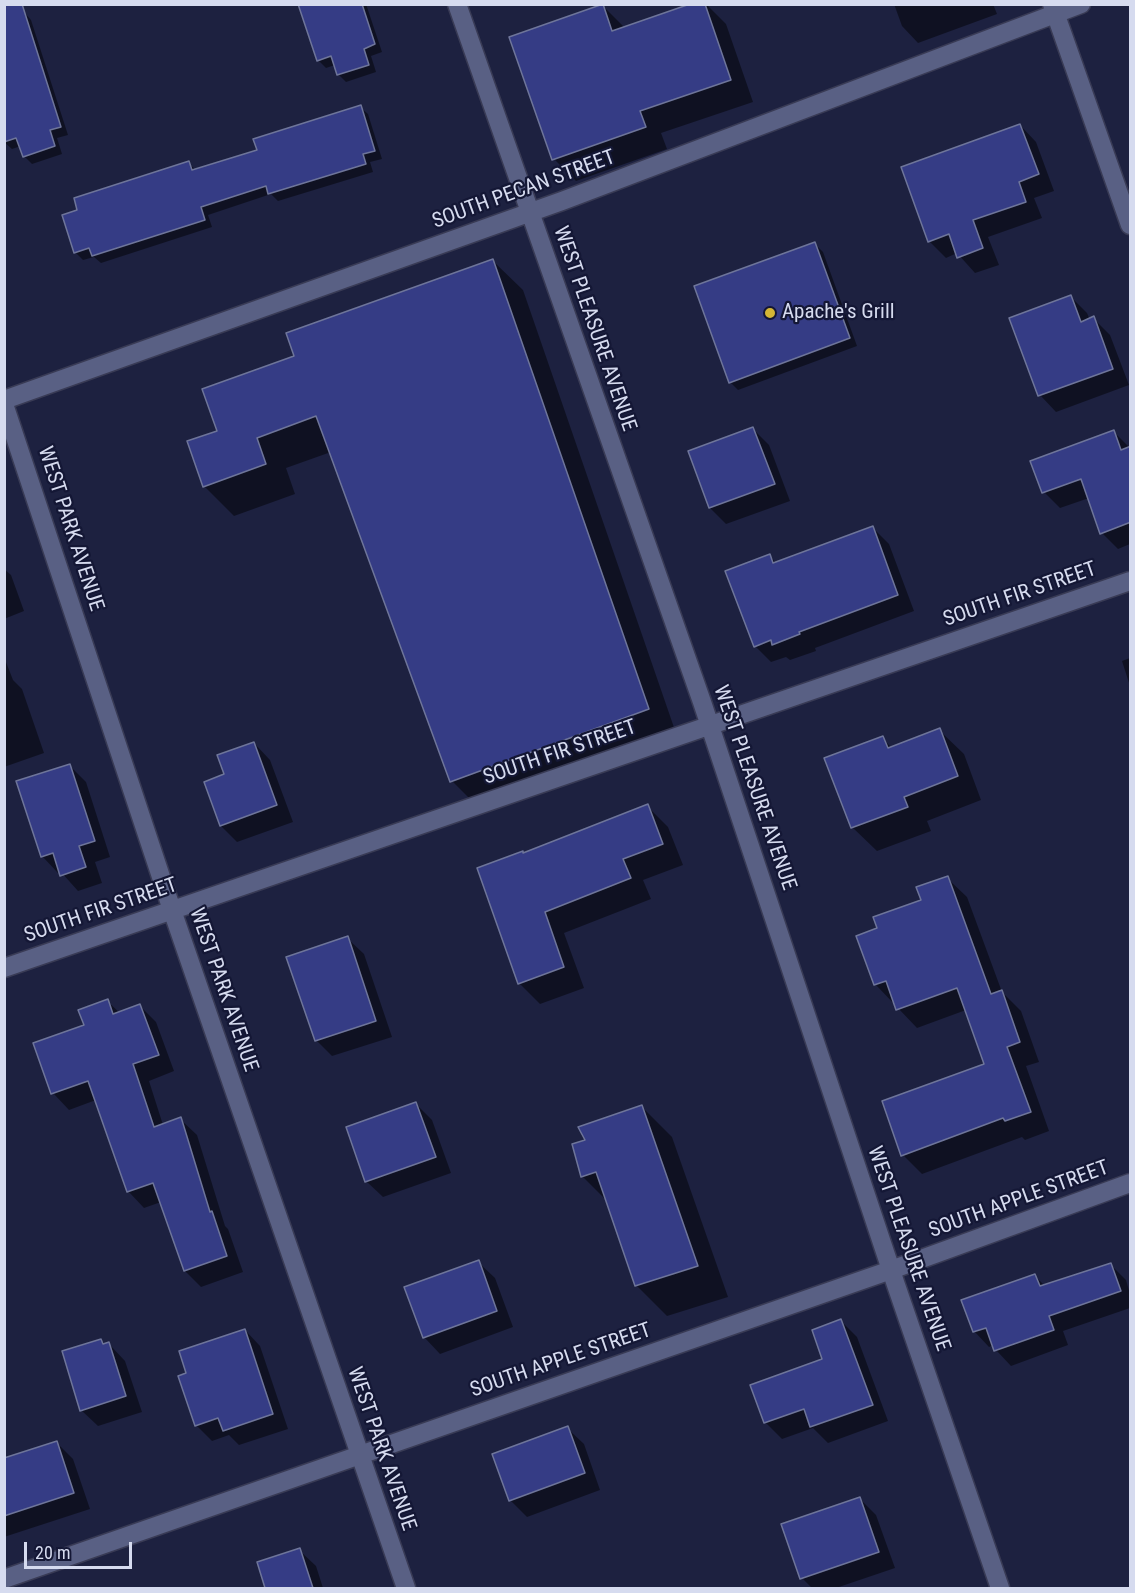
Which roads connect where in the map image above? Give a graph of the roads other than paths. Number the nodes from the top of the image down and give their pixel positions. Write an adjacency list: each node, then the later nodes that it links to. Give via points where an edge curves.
1 (457, 4): 4 (street, WEST PLEASURE AVENUE)
2 (1081, 4): 3 (street, SOUTH PECAN STREET)
3 (1054, 9): 4 (street, SOUTH PECAN STREET); 5 (street)
4 (529, 213): 6 (street, SOUTH PECAN STREET); 8 (street, WEST PLEASURE AVENUE)
5 (1131, 225)
6 (4, 402): 9 (street, WEST PARK AVENUE)
7 (1131, 581): 8 (street, SOUTH FIR STREET)
8 (709, 726): 9 (street, SOUTH FIR STREET); 12 (street, WEST PLEASURE AVENUE)
9 (172, 910): 10 (street, SOUTH FIR STREET); 13 (street, WEST PARK AVENUE)
10 (4, 968)
11 (1131, 1183): 12 (street, SOUTH APPLE STREET)
12 (891, 1270): 13 (street, SOUTH APPLE STREET); 16 (street, WEST PLEASURE AVENUE)
13 (359, 1455): 14 (street, SOUTH APPLE STREET); 15 (street, WEST PARK AVENUE)
14 (4, 1579)
15 (406, 1588)
16 (1000, 1588)

